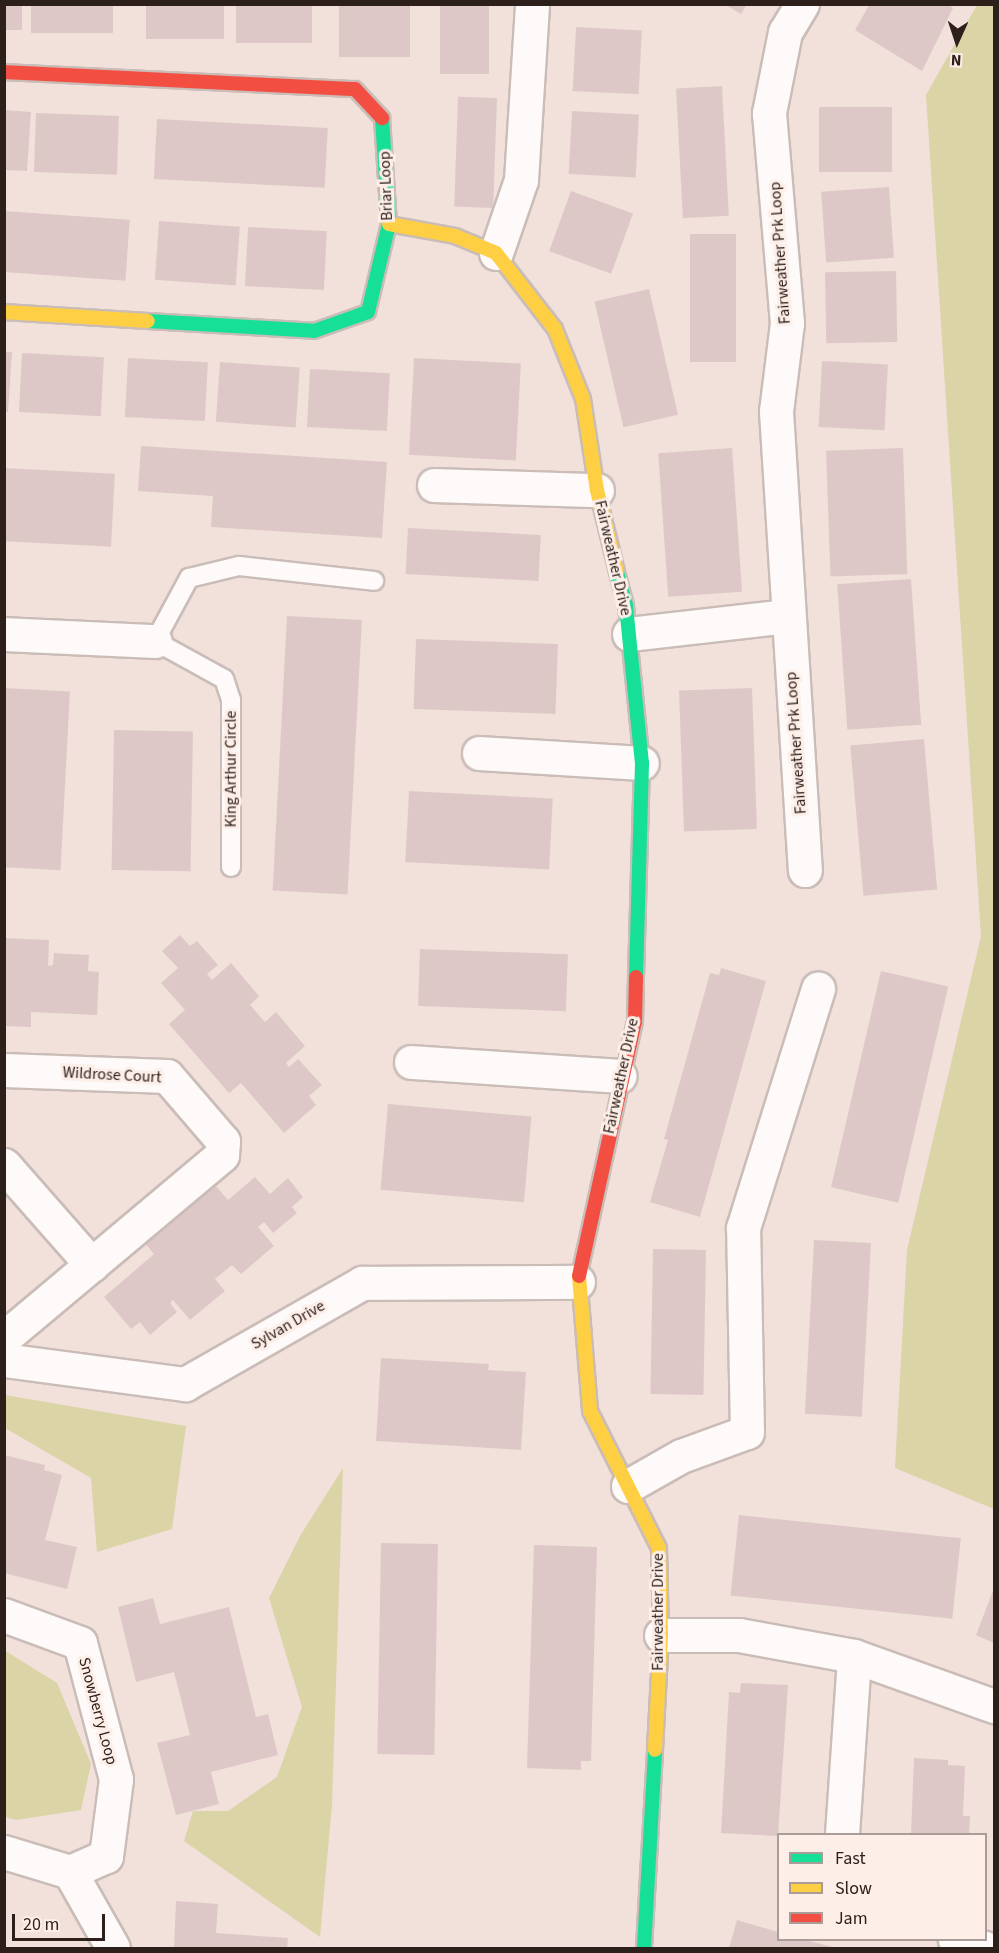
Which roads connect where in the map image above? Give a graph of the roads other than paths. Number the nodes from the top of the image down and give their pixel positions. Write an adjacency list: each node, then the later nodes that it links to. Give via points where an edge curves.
1 (532, 4): 5 (street, via 521,180)
2 (802, 4): 10 (street, Fairweather Prk Loop, via 785,32 769,113 787,323 776,411)
3 (4, 72): 4 (street, Briar Loop, via 355,88 384,121)
4 (389, 224): 5 (street, Fairweather Drive, via 455,236); 6 (street, Briar Loop, via 368,312 314,331)
5 (496, 253): 8 (street, Fairweather Drive, via 555,329 583,399)
6 (4, 312)
7 (434, 485): 8 (street)
8 (597, 490): 12 (street, Fairweather Drive, via 626,606)
9 (374, 581): 13 (lane, via 239,566 189,578)
10 (787, 616): 12 (street); 17 (street, Fairweather Prk Loop)
11 (4, 634): 13 (street, King Arthur Circle)
12 (629, 634): 15 (street, Fairweather Drive)
13 (155, 641): 16 (lane, King Arthur Circle, via 224,679 231,700)
14 (479, 753): 15 (street)
15 (642, 763): 21 (street, Fairweather Drive, via 635,1022)
16 (231, 867)
17 (805, 870)
18 (818, 988): 27 (street, via 743,1228 747,1432 681,1456)
19 (411, 1062): 21 (street)
20 (4, 1070): 23 (street, Wildrose Court, via 166,1076 223,1141 222,1155)
21 (620, 1076): 24 (street, Fairweather Drive)
22 (4, 1165): 23 (street)
23 (92, 1265): 25 (street, Wildrose Court)
24 (578, 1282): 26 (street, Sylvan Drive, via 362,1283 185,1384); 27 (street, Fairweather Drive, via 590,1411)
25 (4, 1338)
26 (4, 1360)
27 (628, 1486): 29 (street, Fairweather Drive, via 659,1548)
28 (4, 1615): 34 (street, Snowberry Loop, via 80,1643 116,1779 106,1856)
29 (661, 1635): 30 (street, via 739,1635); 37 (street, Fairweather Drive)
30 (854, 1656): 31 (street); 32 (street)
31 (994, 1706)
32 (842, 1833)
33 (4, 1852): 34 (street)
34 (70, 1872): 36 (street)
35 (959, 1941): 38 (street)
36 (112, 1948)
37 (644, 1948)
38 (984, 1948)

